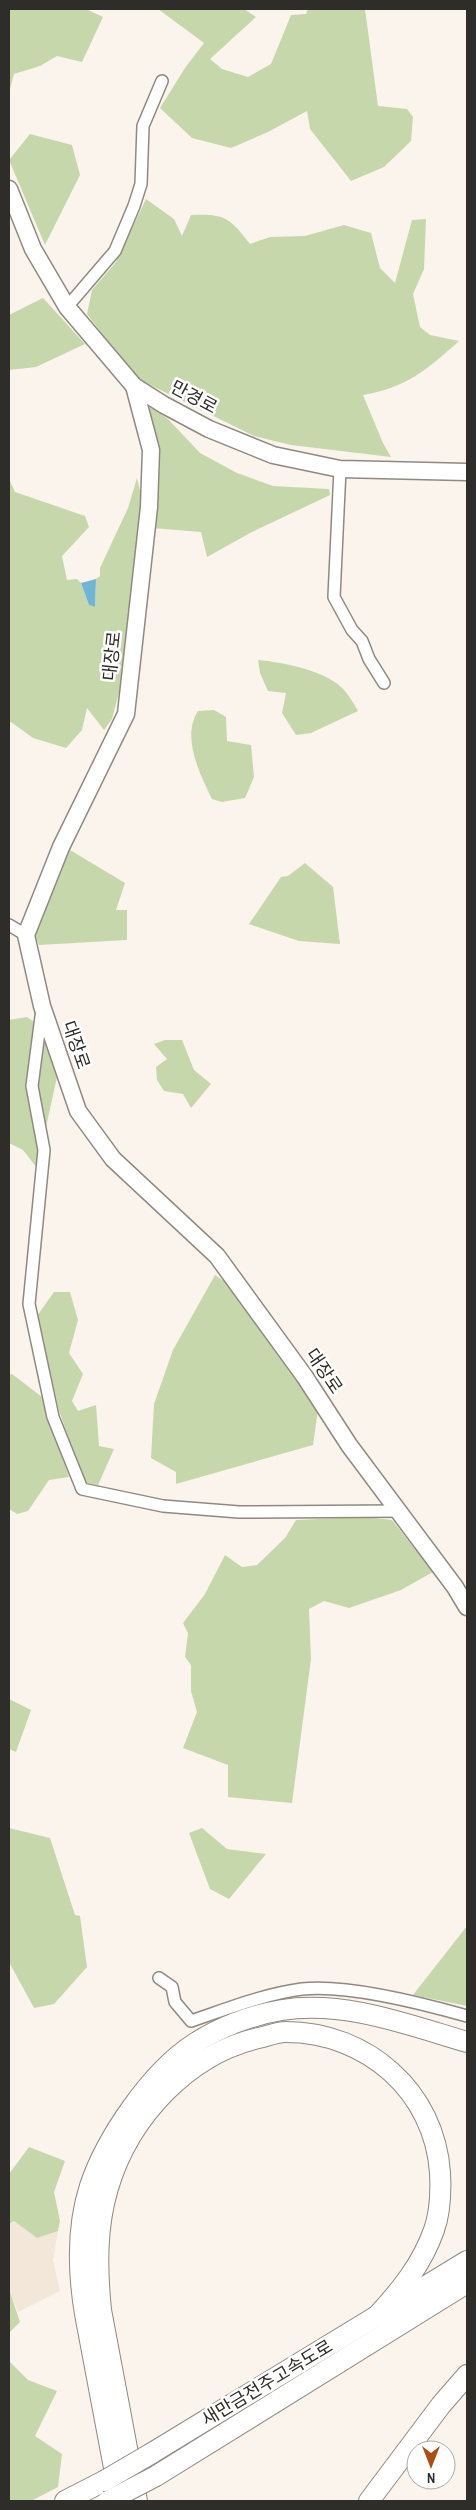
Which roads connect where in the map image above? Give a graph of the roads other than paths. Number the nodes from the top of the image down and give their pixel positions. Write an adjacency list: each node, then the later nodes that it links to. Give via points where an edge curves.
1 (162, 81): 3 (street, via 143,126 141,184 115,251)
2 (9, 189): 3 (street, 만경로, via 33,250)
3 (67, 307): 4 (street, 만경로)
4 (134, 386): 5 (street, 만경로, via 209,429 273,455); 9 (street, 대장로, via 152,450 149,507 126,714 61,847)
5 (340, 469): 6 (street, 만경로); 7 (street, via 334,597 352,630 362,640)
6 (467, 472)
7 (384, 683)
8 (9, 925): 9 (street)
9 (26, 935): 10 (street, 대장로)
10 (42, 1006): 11 (street, 대장로, via 78,1112 113,1159 217,1256); 11 (street, via 32,1086 44,1150 29,1304 53,1417 82,1489 163,1506 239,1512)
11 (400, 1512): 12 (street, 대장로)
12 (467, 1607)
13 (159, 1978): 14 (street, via 172,1986 176,2002 192,2021 265,1997 302,1989 348,1989)
14 (467, 2016)
15 (467, 2042): 22 (highway, via 355,2012 317,2008 282,2010 216,2030 192,2045 142,2095 114,2135 96,2169 82,2221 80,2255 85,2314)
16 (467, 2261): 18 (highway, 새만금전주고속도로)
17 (467, 2283): 21 (highway, 새만금전주고속도로, bridge, via 156,2476)
18 (378, 2316): 20 (highway, 새만금전주고속도로, bridge, via 152,2453); 23 (highway, via 418,2266 434,2228 441,2190 439,2156 430,2125 416,2099 378,2060 352,2045 325,2037 285,2032 217,2051 159,2098 134,2131 108,2188 100,2224 98,2282 101,2310)
19 (467, 2375): 24 (highway)
20 (65, 2501)
21 (108, 2501)
22 (120, 2501)
23 (138, 2501)
24 (369, 2501)

